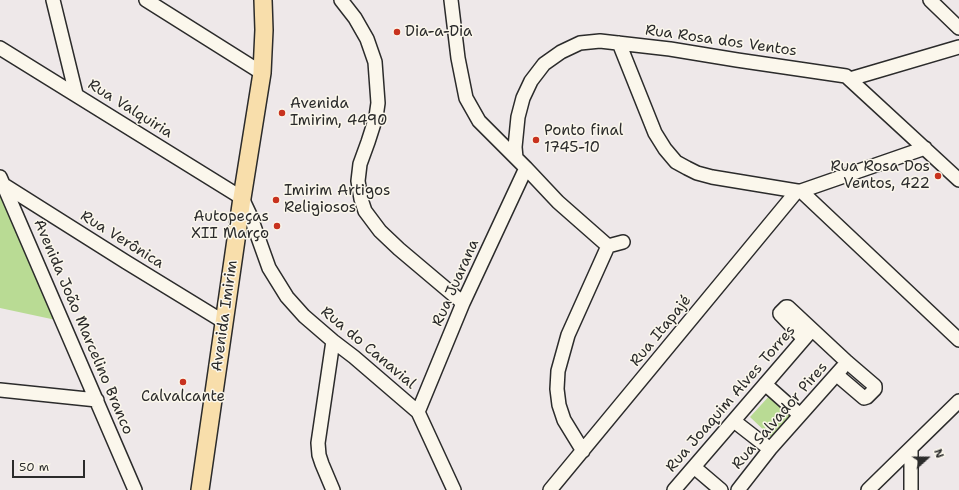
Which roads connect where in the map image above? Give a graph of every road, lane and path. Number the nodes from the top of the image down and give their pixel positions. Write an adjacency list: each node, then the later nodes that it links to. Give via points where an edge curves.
1 (53, 0): 13 (street)
2 (146, 0): 11 (street)
3 (263, 0): 11 (main road, Avenida Imirim)
4 (340, 0): 25 (street, via 355,18 367,39 375,62 378,103 360,164 358,181 365,211 380,231)
5 (451, 0): 15 (street, via 466,98 479,121)
6 (930, 0): 7 (street)
7 (959, 28)
8 (619, 43): 12 (street, Rua Rosa dos Ventos, via 846,76); 15 (street, Rua Rosa dos Ventos, via 580,43 544,64 531,81 518,117); 19 (street, via 655,133 676,162 697,173 712,177)
9 (959, 47): 12 (street)
10 (0, 48): 13 (street, Rua Valquiria)
11 (262, 73): 20 (main road, Avenida Imirim)
12 (850, 79): 14 (street, Rua Rosa dos Ventos)
13 (76, 94): 20 (street, Rua Valquiria)
14 (925, 148): 17 (street, Rua Rosa dos Ventos); 19 (street)
15 (516, 158): 16 (street)
16 (526, 168): 24 (street, via 558,202); 25 (street, Rua Juarana)
17 (959, 180)
18 (2, 181): 26 (street, Rua Verônica); 33 (street, Avenida João Marcelino Branco)
19 (799, 191): 27 (street); 40 (street, Rua Itapajé)
20 (242, 198): 21 (street, Rua do Canavial); 22 (main road, Avenida Imirim)
21 (256, 234): 22 (street, via 248,232); 28 (street, Rua do Canavial, via 269,268 287,297)
22 (236, 236): 26 (main road, Avenida Imirim)
23 (623, 242): 24 (street)
24 (608, 246): 40 (street, via 568,335 558,371 559,405 564,420)
25 (463, 303): 35 (street, Rua Juarana)
26 (224, 322): 42 (main road, Avenida Imirim)
27 (959, 340)
28 (333, 341): 35 (street, Rua do Canavial); 44 (street, via 318,449)
29 (847, 362): 30 (street, Rua Salvador Pires); 30 (street, via 875,386 875,389 864,398); 31 (street, Rua Joaquim Alves Torres, via 808,334)
30 (837, 375): 36 (street, Rua Salvador Pires)
31 (765, 384): 36 (street); 37 (street, Rua Joaquim Alves Torres)
32 (0, 390): 33 (street)
33 (97, 400): 43 (street, Avenida João Marcelino Branco)
34 (959, 400): 38 (street)
35 (418, 412): 45 (street, Rua do Canavial)
36 (800, 415): 39 (street, Rua Salvador Pires)
37 (734, 421): 39 (street); 41 (street, Rua Joaquim Alves Torres)
38 (911, 448): 50 (street); 51 (street)
39 (770, 449): 49 (street, Rua Salvador Pires)
40 (583, 451): 46 (street, Rua Itapajé)
41 (694, 468): 47 (street, Rua Joaquim Alves Torres); 48 (street)
42 (204, 487)
43 (136, 490)
44 (334, 490)
45 (454, 490)
46 (550, 490)
47 (674, 490)
48 (720, 490)
49 (738, 490)
50 (868, 490)
51 (911, 490)

